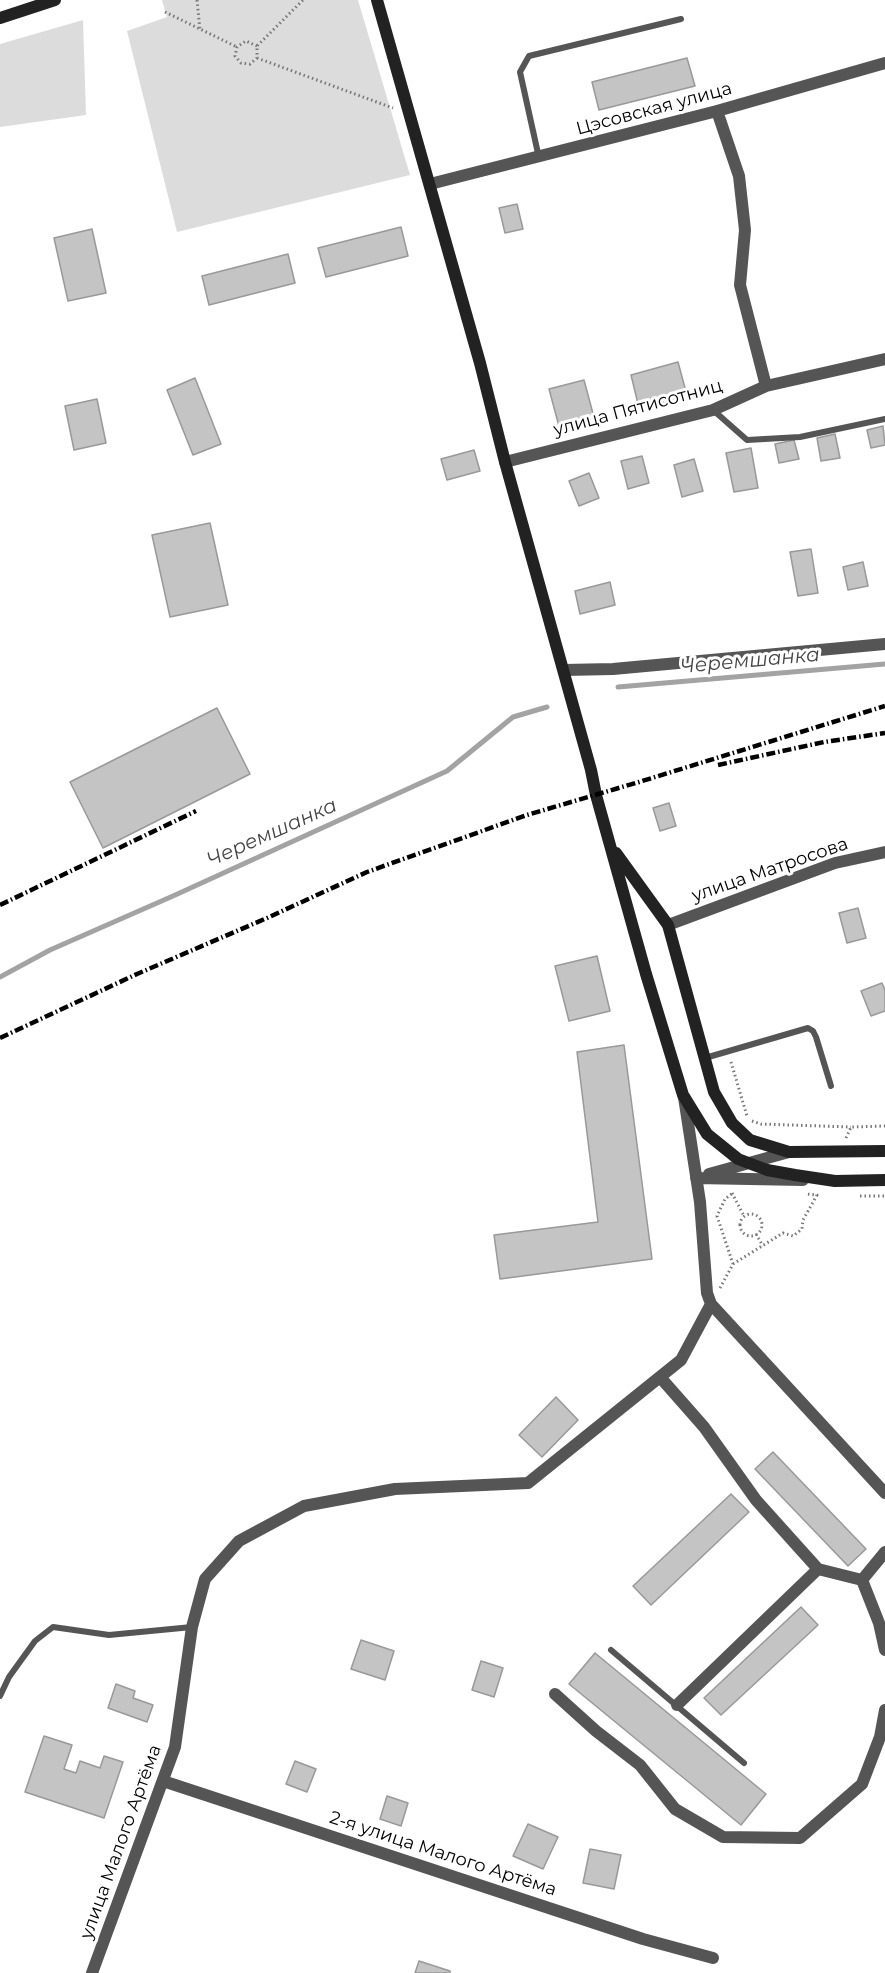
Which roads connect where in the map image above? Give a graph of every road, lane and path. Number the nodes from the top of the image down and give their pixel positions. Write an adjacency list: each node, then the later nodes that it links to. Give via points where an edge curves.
1 (55, 0): 6 (main road)
2 (197, 0): 8 (path)
3 (303, 0): 10 (path)
4 (376, 0): 16 (main road)
5 (165, 12): 8 (path)
6 (0, 18)
7 (681, 19): 15 (lane, via 529,56 520,72)
8 (200, 30): 9 (path)
9 (237, 46): 10 (path, via 246,41); 11 (path, via 236,56 241,63 250,64)
10 (257, 46): 11 (path)
11 (257, 58): 13 (path)
12 (885, 63): 14 (street, Цэсовская улица)
13 (393, 108)
14 (717, 111): 15 (street, Цэсовская улица); 18 (street, via 739,176 745,230 740,285)
15 (539, 158): 16 (street, Цэсовская улица)
16 (430, 184): 21 (main road)
17 (885, 359): 18 (street, улица Пятисотниц)
18 (766, 386): 19 (street, улица Пятисотниц)
19 (713, 410): 20 (lane, via 747,440 800,437); 21 (street, улица Пятисотниц)
20 (885, 419)
21 (504, 462): 23 (main road)
22 (885, 644): 23 (street)
23 (566, 675): 24 (main road)
24 (612, 848): 26 (main road); 30 (main road)
25 (885, 852): 26 (street, улица Матросова, via 835,863)
26 (668, 925): 28 (main road)
27 (729, 1052): 28 (lane); 29 (lane, via 808,1029 816,1037); 31 (path, via 746,1115 753,1121)
28 (705, 1058): 33 (main road, via 714,1092 732,1123 750,1140)
29 (831, 1086)
30 (683, 1095): 34 (street); 36 (main road, via 706,1134 738,1159 767,1170)
31 (851, 1127)
32 (885, 1151): 33 (main road)
33 (789, 1152): 34 (street)
34 (696, 1178): 36 (street); 44 (street, via 706,1293)
35 (885, 1180): 36 (main road)
36 (835, 1181)
37 (740, 1191): 38 (path)
38 (732, 1193): 40 (path); 43 (path, via 717,1216)
39 (795, 1194): 42 (path, via 817,1194 802,1229 794,1236 783,1233)
40 (744, 1216): 41 (path, via 740,1221 743,1233); 41 (path, via 750,1214 760,1220 762,1226)
41 (756, 1234): 42 (path)
42 (763, 1246): 43 (path)
43 (733, 1264): 44 (path)
44 (711, 1305): 45 (street, улица Малого Артёма, via 681,1360); 46 (street)
45 (660, 1377): 48 (street, via 704,1427 756,1500); 50 (street, улица Малого Артёма, via 528,1483 395,1490 304,1506 239,1541 205,1579)
46 (885, 1493)
47 (885, 1552): 49 (street)
48 (818, 1569): 49 (street); 55 (street)
49 (862, 1580): 52 (street)
50 (192, 1627): 54 (lane, via 109,1635 53,1627 35,1641); 58 (street, улица Малого Артёма, via 176,1747)
51 (611, 1650): 55 (lane)
52 (885, 1650)
53 (555, 1694): 56 (street, via 640,1765 675,1809 723,1837 800,1838 862,1784 880,1737)
54 (0, 1696)
55 (677, 1706): 57 (lane)
56 (885, 1710)
57 (744, 1763)
58 (163, 1781): 59 (street, 2-я улица Малого Артёма, via 643,1939); 60 (street, улица Малого Артёма)
59 (713, 1958)
60 (92, 1973)

